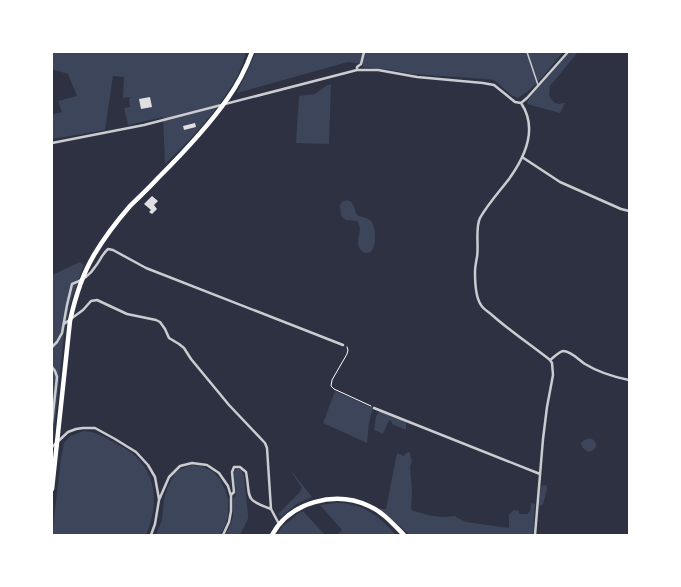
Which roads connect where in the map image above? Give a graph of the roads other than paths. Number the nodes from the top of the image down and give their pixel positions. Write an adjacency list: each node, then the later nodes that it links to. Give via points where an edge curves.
1 (252, 52): 21 (main road, via 229,97 207,126 130,207 93,256 82,280 70,321)
2 (364, 52): 5 (street)
3 (527, 52): 6 (lane)
4 (568, 52): 6 (street)
5 (357, 70): 7 (street, via 378,70 494,85 515,102); 8 (street, via 144,125)
6 (538, 85): 7 (street)
7 (521, 103): 9 (street, via 527,115 529,133)
8 (52, 143)
9 (522, 157): 10 (street, via 560,182); 14 (street, via 479,220 475,272 477,294 481,305 492,316)
10 (629, 211)
11 (63, 324): 12 (street, via 72,284 89,274 108,249 146,268); 13 (street, via 62,333); 24 (street, via 91,301 97,300 127,314 160,322 169,338 184,348 229,405 265,443)
12 (343, 345)
13 (52, 347)
14 (550, 360): 16 (street, via 558,353 569,352 602,372); 20 (street, via 553,375)
15 (52, 367): 18 (street, via 57,377)
16 (629, 380)
17 (374, 408): 20 (street)
18 (52, 423)
19 (52, 447): 23 (street, via 68,432 95,428 136,452 148,465 155,477)
20 (540, 474): 30 (street)
21 (52, 488)
22 (231, 496): 23 (street, via 219,473 207,465 192,463 180,466 169,477); 24 (street, via 234,492 232,472 234,468 240,467 246,472 250,498 258,505); 27 (street, via 229,522)
23 (159, 500): 26 (street)
24 (271, 510): 25 (street)
25 (279, 524): 28 (main road); 29 (main road, via 299,508 312,503 345,499 378,511)
26 (151, 535)
27 (223, 535)
28 (272, 535)
29 (404, 535)
30 (535, 535)

